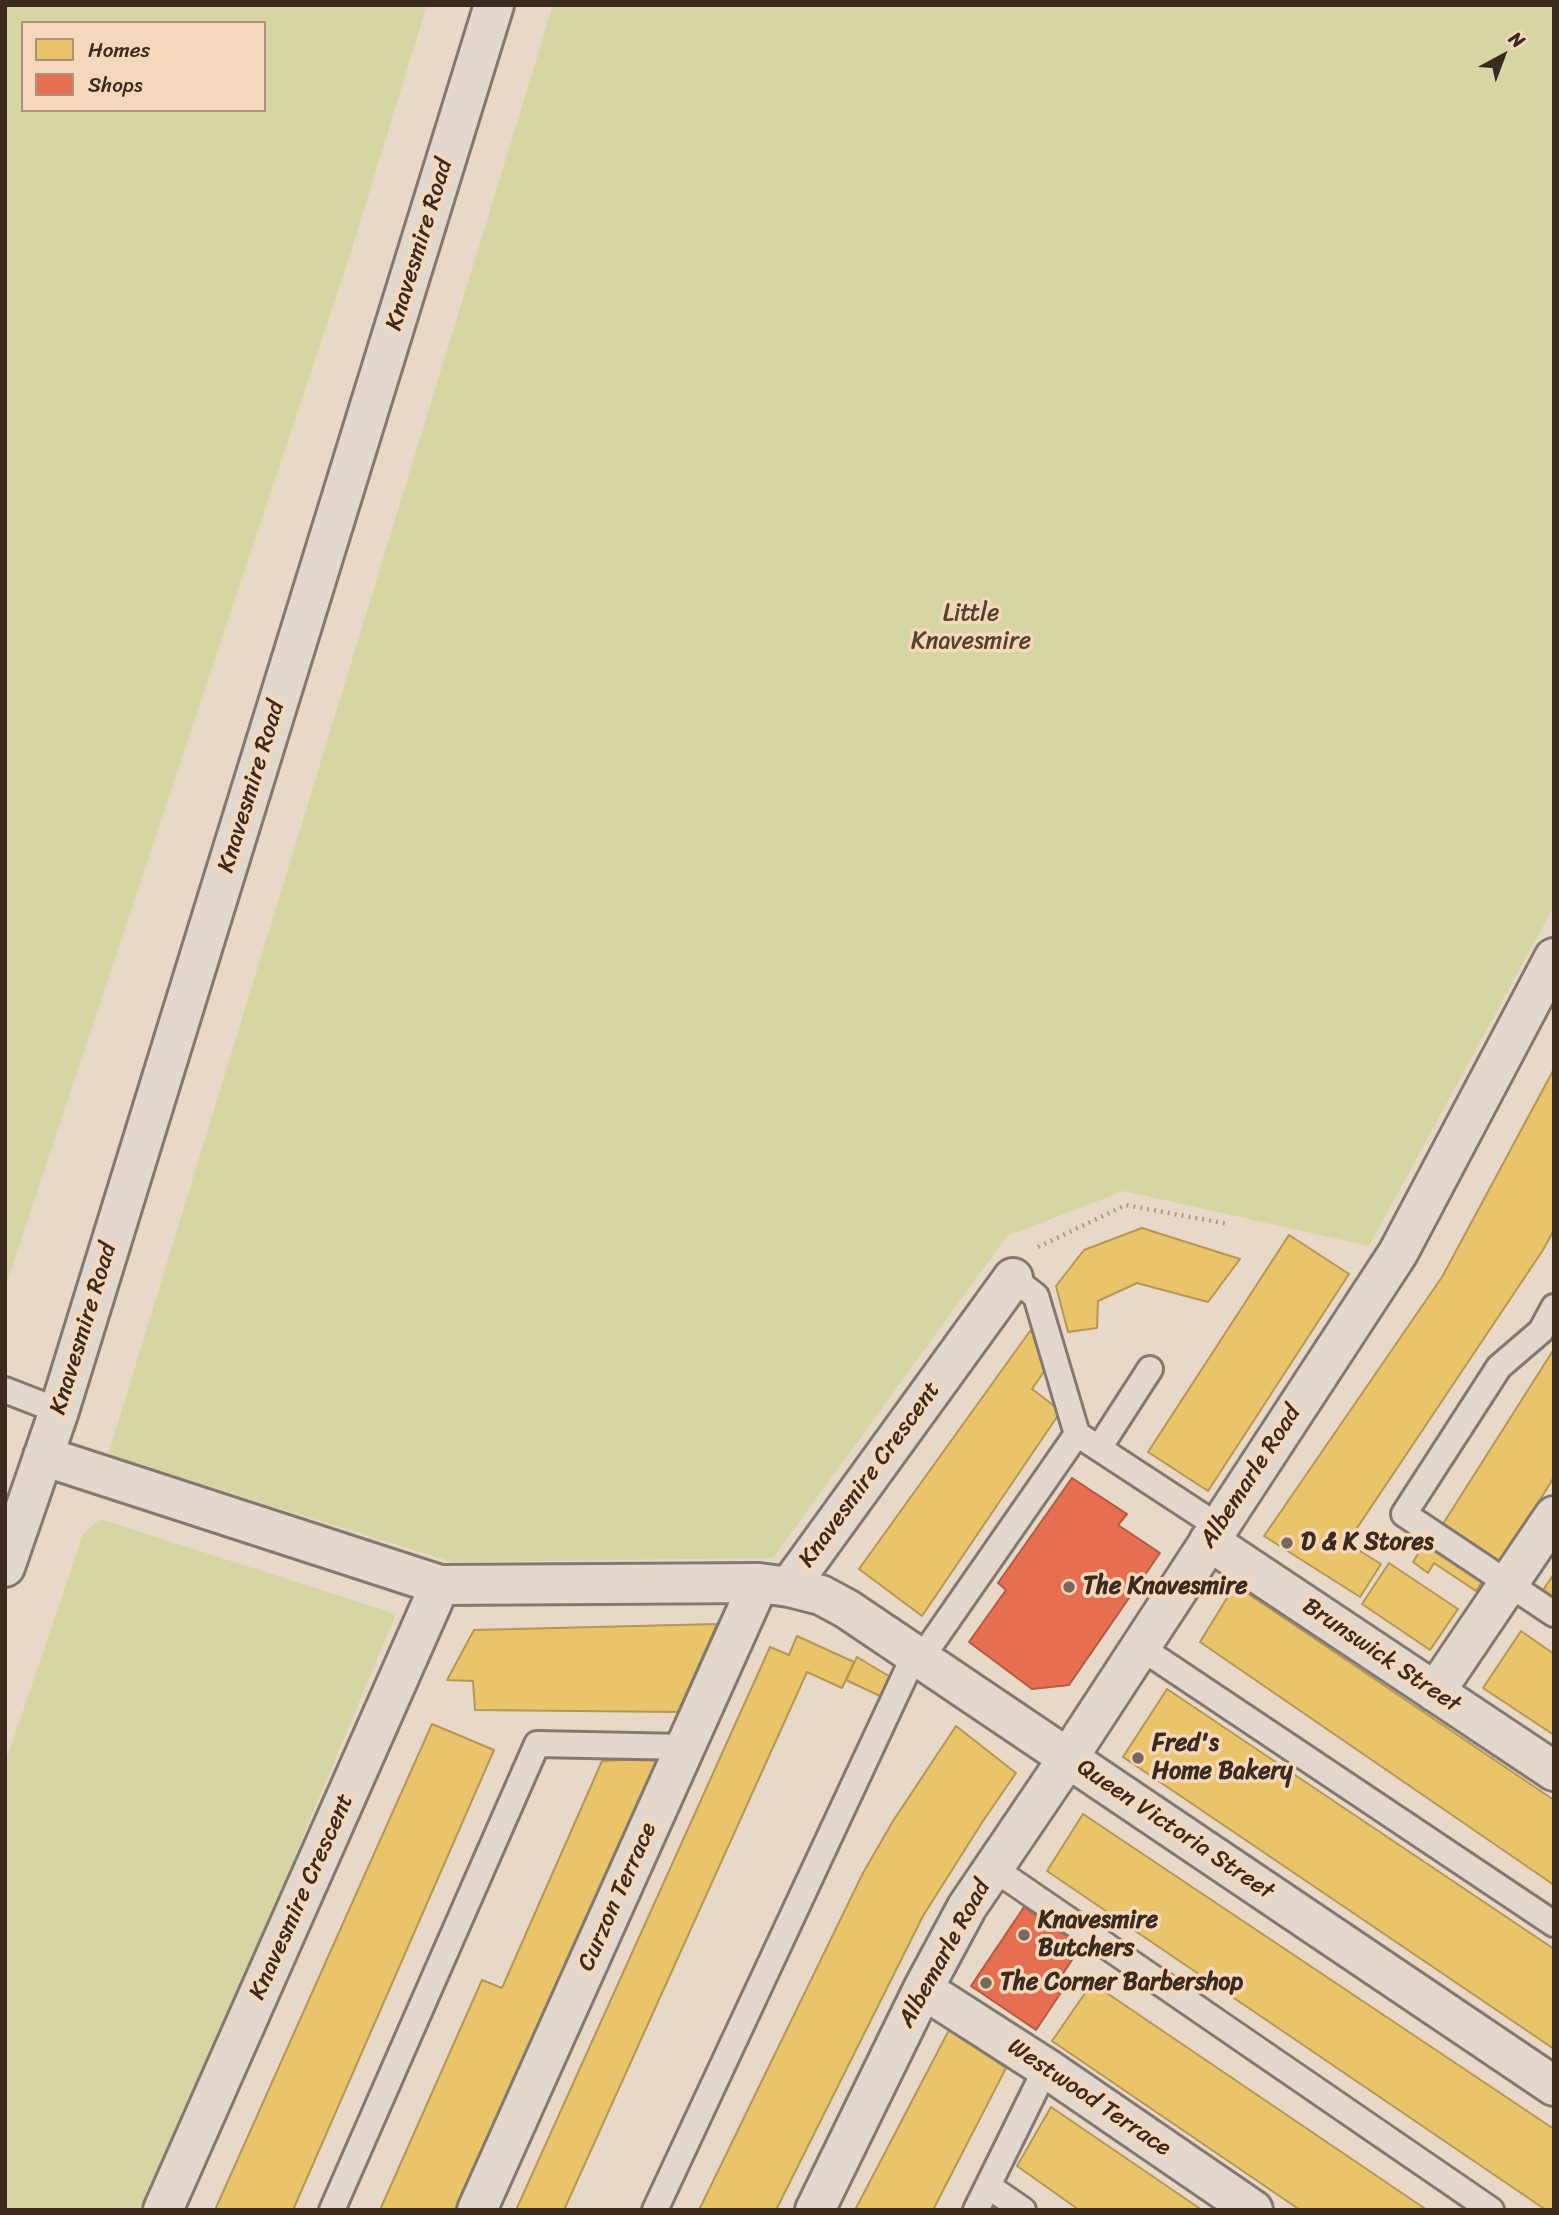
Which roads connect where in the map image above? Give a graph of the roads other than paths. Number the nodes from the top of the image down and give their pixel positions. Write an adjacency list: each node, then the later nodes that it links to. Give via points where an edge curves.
1 (494, 5): 8 (street, Knavesmire Road)
2 (1554, 958): 13 (street, Albemarle Road, via 1398,1253)
3 (1013, 1278): 9 (lane, via 1036,1296); 17 (street, Knavesmire Crescent)
4 (1554, 1307): 5 (lane)
5 (1547, 1335): 15 (lane, via 1499,1367 1404,1514)
6 (1150, 1368): 10 (lane)
7 (5, 1390): 8 (lane)
8 (59, 1411): 11 (street, Knavesmire Road)
9 (1077, 1434): 10 (lane); 20 (lane)
10 (1099, 1448): 13 (lane)
11 (43, 1456): 14 (street, Knavesmire Road); 16 (street)
12 (1554, 1516): 15 (street)
13 (1214, 1534): 19 (street, Albemarle Road); 21 (street, Brunswick Street)
14 (5, 1567)
15 (1509, 1583): 18 (lane); 21 (street)
16 (440, 1585): 17 (street); 31 (street, Knavesmire Crescent)
17 (774, 1585): 20 (street, Queen Victoria Street, via 821,1595); 22 (street, Curzon Terrace)
18 (1554, 1614)
19 (1140, 1647): 23 (street, Albemarle Road); 26 (lane)
20 (917, 1658): 23 (street, Queen Victoria Street); 34 (lane)
21 (1435, 1692): 24 (street, Brunswick Street)
22 (685, 1746): 32 (lane, via 537,1744); 33 (street, Curzon Terrace)
23 (1068, 1758): 25 (street, Albemarle Road); 29 (street, Queen Victoria Street)
24 (1554, 1771)
25 (993, 1868): 27 (street, Albemarle Road); 39 (lane)
26 (1554, 1924)
27 (923, 1989): 28 (street, Westwood Terrace); 35 (street, Albemarle Road)
28 (1046, 2068): 30 (lane); 38 (street, Westwood Terrace)
29 (1554, 2087)
30 (988, 2186): 36 (lane); 37 (lane)
31 (163, 2210)
32 (332, 2210)
33 (477, 2210)
34 (655, 2210)
35 (815, 2210)
36 (976, 2210)
37 (1023, 2210)
38 (1253, 2210)
39 (1491, 2210)

